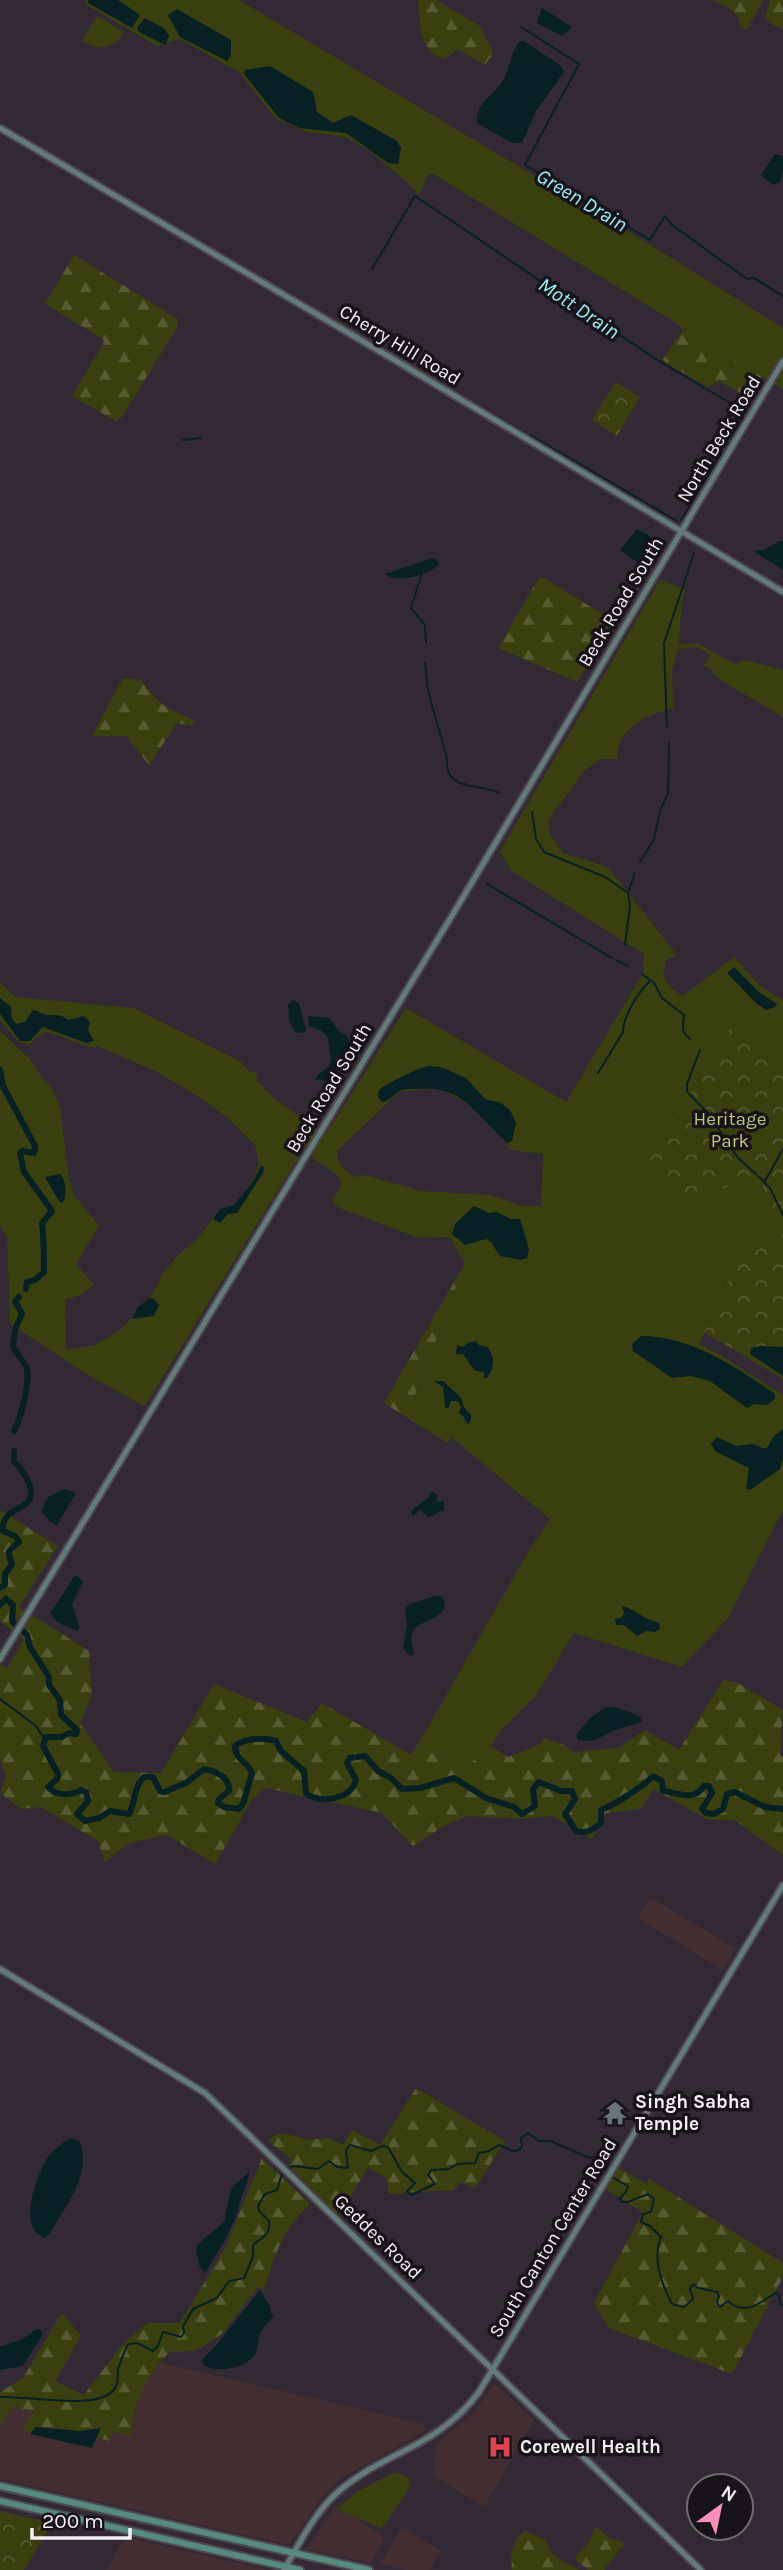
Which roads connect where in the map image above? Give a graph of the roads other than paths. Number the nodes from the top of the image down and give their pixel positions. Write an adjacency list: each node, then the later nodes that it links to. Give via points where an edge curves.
1 (0, 128): 3 (main road, Cherry Hill Road)
2 (783, 362): 3 (main road, North Beck Road)
3 (682, 532): 4 (main road, Cherry Hill Road); 5 (main road, Beck Road South)
4 (783, 592)
5 (0, 1659)
6 (783, 1885): 8 (main road, South Canton Center Road)
7 (0, 1969): 8 (main road, Geddes Road, via 205,2093)
8 (493, 2369): 15 (main road, South Canton Center Road, via 474,2399 446,2427 358,2477 330,2499); 19 (main road, Geddes Road)
9 (0, 2486): 11 (main road)
10 (0, 2501): 13 (main road)
11 (173, 2527): 12 (main road); 13 (main road, via 170,2536)
12 (206, 2534): 14 (main road, via 198,2538); 15 (main road)
13 (160, 2537): 14 (main road)
14 (198, 2547): 16 (main road)
15 (294, 2553): 16 (main road, South Canton Center Road); 18 (main road)
16 (285, 2568): 17 (main road)
17 (300, 2570)
18 (369, 2570)
19 (701, 2570)

